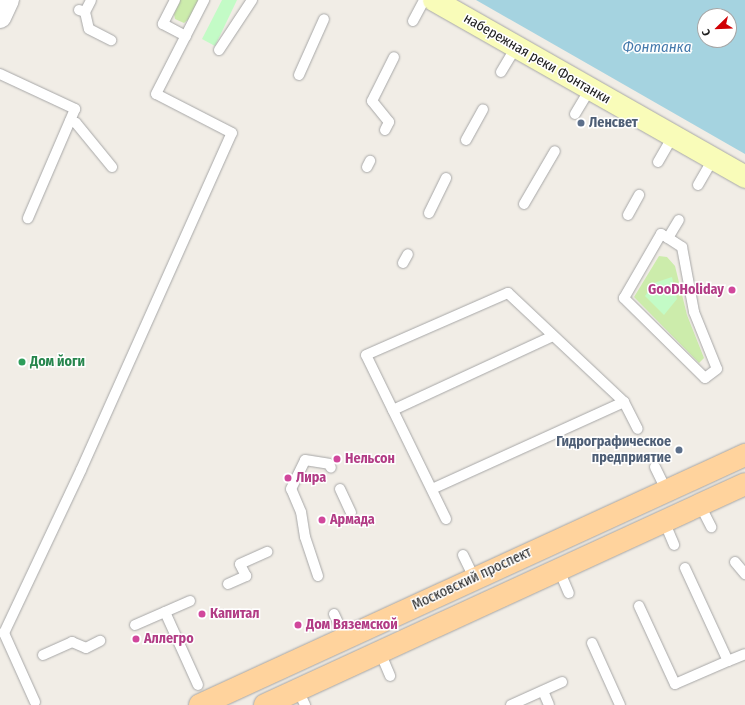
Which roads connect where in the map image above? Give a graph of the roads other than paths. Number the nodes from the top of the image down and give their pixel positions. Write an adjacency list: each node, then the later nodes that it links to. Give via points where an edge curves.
1 (8, 0): 8 (street)
2 (91, 0): 12 (lane, via 82,11 89,30)
3 (174, 0): 11 (lane, via 163,24)
4 (204, 0): 11 (lane)
5 (252, 0): 14 (lane)
6 (424, 0): 10 (lane)
7 (434, 0): 13 (main road, набережная реки Фонтанки)
8 (0, 17)
9 (324, 19): 18 (lane)
10 (412, 21)
11 (186, 36): 88 (lane, via 156,94 232,133 81,470 4,633 22,665)
12 (111, 40)
13 (516, 47): 16 (lane); 19 (main road, набережная реки Фонтанки)
14 (219, 50)
15 (394, 57): 23 (lane, via 372,101 389,122)
16 (501, 72)
17 (0, 74): 22 (lane, via 75,109)
18 (299, 75)
19 (590, 89): 21 (lane); 24 (main road, набережная реки Фонтанки)
20 (483, 109): 25 (lane)
21 (576, 114)
22 (70, 121): 29 (lane, via 76,123); 37 (lane)
23 (385, 130)
24 (673, 136): 27 (main road, набережная реки Фонтанки); 28 (lane)
25 (466, 140)
26 (555, 151): 34 (lane)
27 (713, 159): 30 (main road, набережная реки Фонтанки); 32 (lane)
28 (658, 162)
29 (112, 167)
30 (745, 177)
31 (446, 178): 35 (lane)
32 (698, 185)
33 (639, 195): 36 (lane)
34 (524, 204)
35 (429, 213)
36 (628, 215)
37 (28, 218)
38 (679, 220): 39 (lane)
39 (668, 238): 39 (lane, via 661,234 624,298 705,378 717,369 694,312 682,247)
40 (408, 254): 41 (lane)
41 (403, 263)
42 (553, 336): 43 (lane); 44 (lane); 44 (lane, via 508,293 366,355)
43 (624, 402): 45 (lane); 51 (lane)
44 (393, 410): 51 (lane)
45 (638, 429)
46 (745, 455): 52 (main road, Московский проспект)
47 (655, 467): 52 (lane)
48 (331, 468): 65 (lane, via 329,464 305,460 291,488 301,512 302,538)
49 (745, 484): 53 (main road, Московский проспект)
50 (340, 489): 54 (lane)
51 (432, 489): 55 (lane)
52 (666, 490): 66 (main road, Московский проспект)
53 (700, 505): 56 (main road, Московский проспект); 57 (lane)
54 (351, 513)
55 (446, 519)
56 (664, 522): 58 (lane); 63 (main road, Московский проспект)
57 (711, 527)
58 (674, 545)
59 (266, 552): 67 (lane, via 240,564 246,576)
60 (463, 555): 66 (lane)
61 (735, 562): 64 (lane)
62 (685, 568): 80 (lane)
63 (559, 570): 68 (lane); 77 (main road, Московский проспект)
64 (745, 574)
65 (318, 576)
66 (474, 578): 74 (main road, Московский проспект)
67 (228, 584)
68 (569, 593)
69 (190, 601): 71 (lane)
70 (639, 606): 80 (lane, via 675,684)
71 (164, 612): 73 (lane); 86 (lane)
72 (334, 614): 74 (lane)
73 (135, 625)
74 (344, 638): 86 (main road, Московский проспект)
75 (100, 641): 79 (lane, via 86,648 72,642)
76 (592, 643): 81 (lane)
77 (380, 652): 83 (lane); 87 (main road, Московский проспект)
78 (745, 654): 80 (lane)
79 (43, 655)
80 (728, 661)
81 (602, 665): 82 (lane); 92 (lane)
82 (592, 669)
83 (390, 676)
84 (562, 682): 85 (lane)
85 (543, 691): 90 (lane); 91 (lane)
86 (199, 695)
87 (301, 697): 89 (main road, Московский проспект)
88 (35, 702)
89 (265, 705)
90 (511, 705)
91 (549, 705)
92 (620, 705)

